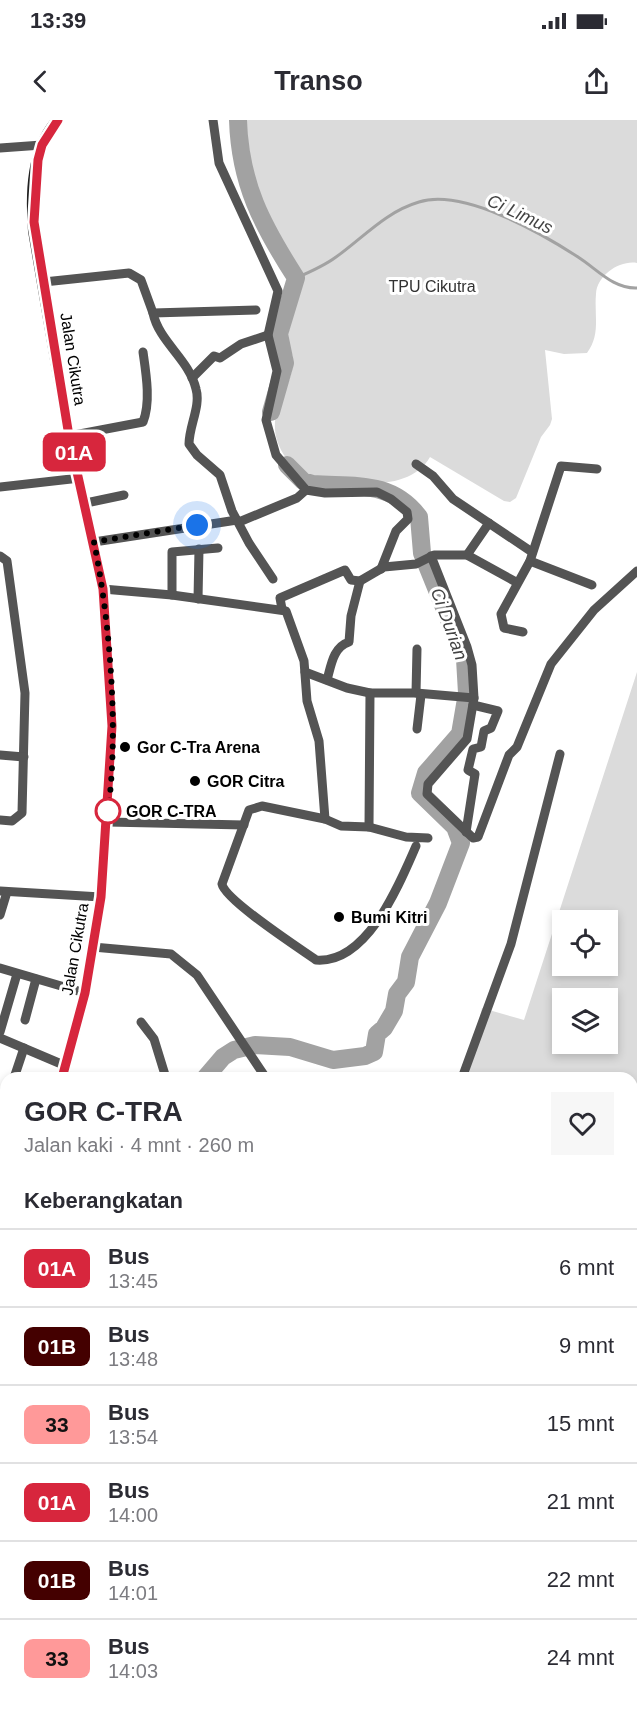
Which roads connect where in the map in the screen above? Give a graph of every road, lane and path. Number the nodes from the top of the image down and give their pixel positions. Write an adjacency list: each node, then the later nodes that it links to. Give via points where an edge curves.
1 (58, 120): 3 (main road, Jalan Cikutra)
2 (213, 120): 8 (street, via 219,163 278,291)
3 (42, 145): 4 (street); 5 (main road, Jalan Cikutra, via 35,175 33,213)
4 (0, 148)
5 (44, 282): 7 (street, via 129,273 141,280); 11 (main road, Jalan Cikutra)
6 (256, 310): 7 (street)
7 (153, 313): 10 (street, via 156,326)
8 (268, 335): 10 (street, via 242,344 220,358 214,357); 16 (street, via 277,371 266,426 276,455)
9 (143, 352): 11 (street, via 148,391 143,422)
10 (192, 378): 19 (street, via 197,394 189,444 220,475)
11 (69, 436): 14 (main road, Jalan Cikutra)
12 (416, 464): 20 (street, via 453,499)
13 (597, 469): 25 (street, via 561,466)
14 (80, 477): 15 (street); 18 (main road, Jalan Cikutra)
15 (0, 487)
16 (306, 490): 19 (street, via 297,498); 28 (street, via 377,492 407,512 408,519 396,531)
17 (124, 495): 18 (street)
18 (86, 503): 21 (main road, Jalan Cikutra)
19 (238, 521): 21 (street); 30 (street)
20 (489, 523): 24 (street); 25 (street)
21 (94, 542): 34 (main road, Jalan Cikutra)
22 (218, 548): 23 (street)
23 (199, 549): 35 (street, via 172,552); 36 (street)
24 (467, 555): 27 (street); 32 (street)
25 (531, 556): 32 (street); 33 (street)
26 (3, 559): 48 (street, via 25,693)
27 (424, 560): 28 (street); 44 (street, via 467,647 472,665)
28 (381, 569): 31 (street)
29 (637, 572): 54 (street, via 594,610 551,664 517,747 509,755 478,837)
30 (273, 579)
31 (360, 581): 37 (street, via 351,580 345,570 280,598); 41 (street, via 349,642 334,654)
32 (516, 582): 38 (street, via 501,614 501,624)
33 (592, 585)
34 (103, 589): 35 (street); 51 (main road, Jalan Cikutra, via 112,726)
35 (172, 595): 36 (street)
36 (198, 599): 37 (street)
37 (282, 609): 40 (street, via 290,614)
38 (524, 632)
39 (417, 649): 43 (street)
40 (305, 672): 41 (street); 49 (street, via 307,701 322,761)
41 (327, 680): 42 (street)
42 (370, 693): 43 (street); 53 (street)
43 (418, 694): 44 (street); 45 (street)
44 (472, 700): 54 (street, via 467,739 428,784 427,794); 54 (street, via 498,711 491,728 484,730 481,747 474,749 468,770 475,774)
45 (417, 729)
46 (560, 754): 75 (street, via 511,944)
47 (0, 755): 48 (street)
48 (24, 757): 50 (street, via 22,813 12,821)
49 (325, 819): 52 (street, via 262,806 249,810); 53 (street, via 341,826)
50 (0, 820)
51 (108, 822): 52 (street); 58 (main road, Jalan Cikutra)
52 (244, 825): 56 (street, via 223,889 316,960 334,958 369,932 400,883)
53 (369, 827): 55 (street, via 406,837)
54 (466, 832)
55 (428, 838)
56 (416, 846)
57 (3, 891): 58 (street); 59 (street)
58 (101, 897): 60 (main road, Jalan Cikutra)
59 (0, 915)
60 (93, 947): 64 (main road, Jalan Cikutra); 74 (street, via 171,954 196,975)
61 (0, 968): 62 (street)
62 (17, 974): 63 (street); 67 (street)
63 (36, 979): 64 (street); 65 (street)
64 (85, 993): 72 (main road, Jalan Cikutra)
65 (25, 1020)
66 (141, 1022): 73 (street, via 154,1039)
67 (0, 1032)
68 (0, 1038): 69 (street)
69 (24, 1048): 70 (street); 71 (street)
70 (16, 1072)
71 (59, 1072)
72 (64, 1072)
73 (164, 1072)
74 (262, 1072)
75 (464, 1072)

